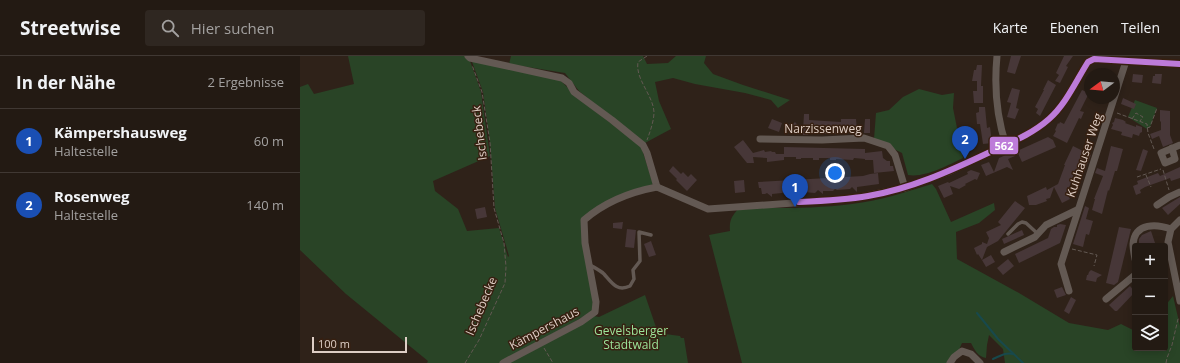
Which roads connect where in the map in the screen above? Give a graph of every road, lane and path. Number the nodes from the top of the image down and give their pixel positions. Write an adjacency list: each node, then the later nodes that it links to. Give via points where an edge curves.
1 (647, 56): 15 (path, via 638,62 636,69 654,112)
2 (997, 56): 13 (street, via 997,106)
3 (469, 57): 15 (street, via 562,78 574,92); 26 (path, Ischebeck, via 482,92 490,142)
4 (1093, 57): 5 (street); 13 (street, via 1050,118 1032,132)
5 (1126, 61): 6 (street); 8 (street, Kuhhauser Weg)
6 (1180, 64)
7 (1157, 108): 11 (path)
8 (1110, 111): 9 (path); 27 (street, Kuhhauser Weg)
9 (1132, 119): 10 (path); 10 (path, via 1136,113 1143,117)
10 (1140, 122): 11 (path, via 1147,124)
11 (1147, 129): 17 (path)
12 (760, 139): 22 (street, Narzissenweg, via 864,138 888,146 895,155)
13 (1006, 145): 22 (street, via 948,172)
14 (1180, 145): 16 (street)
15 (645, 148): 20 (street)
16 (1172, 148)
17 (1156, 154)
18 (1146, 174): 19 (path); 21 (path); 24 (path, via 1162,168)
19 (1137, 177)
20 (657, 187): 22 (street, via 708,209 850,199); 36 (street, Kämpershaus, via 625,196 597,209 584,220)
21 (1151, 187)
22 (905, 188)
23 (1180, 192): 24 (street)
24 (1171, 196): 25 (street)
25 (1157, 205)
26 (494, 208): 44 (path, Ischebecke, via 504,243 505,283 479,340)
27 (1077, 210): 32 (street, Kuhhauser Weg, via 1046,225); 34 (street, Kuhhauser Weg)
28 (1180, 220): 29 (street)
29 (1171, 229): 33 (street, via 1151,225 1140,230); 41 (street, via 1168,242)
30 (651, 234): 36 (lane, via 640,232 640,261 633,270 634,279 630,286 616,287 602,273)
31 (1008, 234): 32 (lane, via 1022,222)
32 (1038, 234): 35 (street, Kuhhauser Weg)
33 (1133, 243)
34 (1066, 247): 37 (path, via 1097,255); 39 (street, Kuhhauser Weg, via 1061,264)
35 (1004, 252)
36 (589, 265): 43 (street, Kämpershaus, via 596,302 595,312)
37 (1094, 266)
38 (1132, 277): 40 (street)
39 (1069, 291)
40 (1106, 299)
41 (1180, 301)
42 (1180, 318): 49 (path)
43 (541, 342): 45 (street, Kämpershaus); 46 (path)
44 (465, 363)
45 (503, 363)
46 (553, 363)
47 (950, 363): 48 (street, via 962,351 971,354)
48 (980, 363)
49 (1166, 363)

